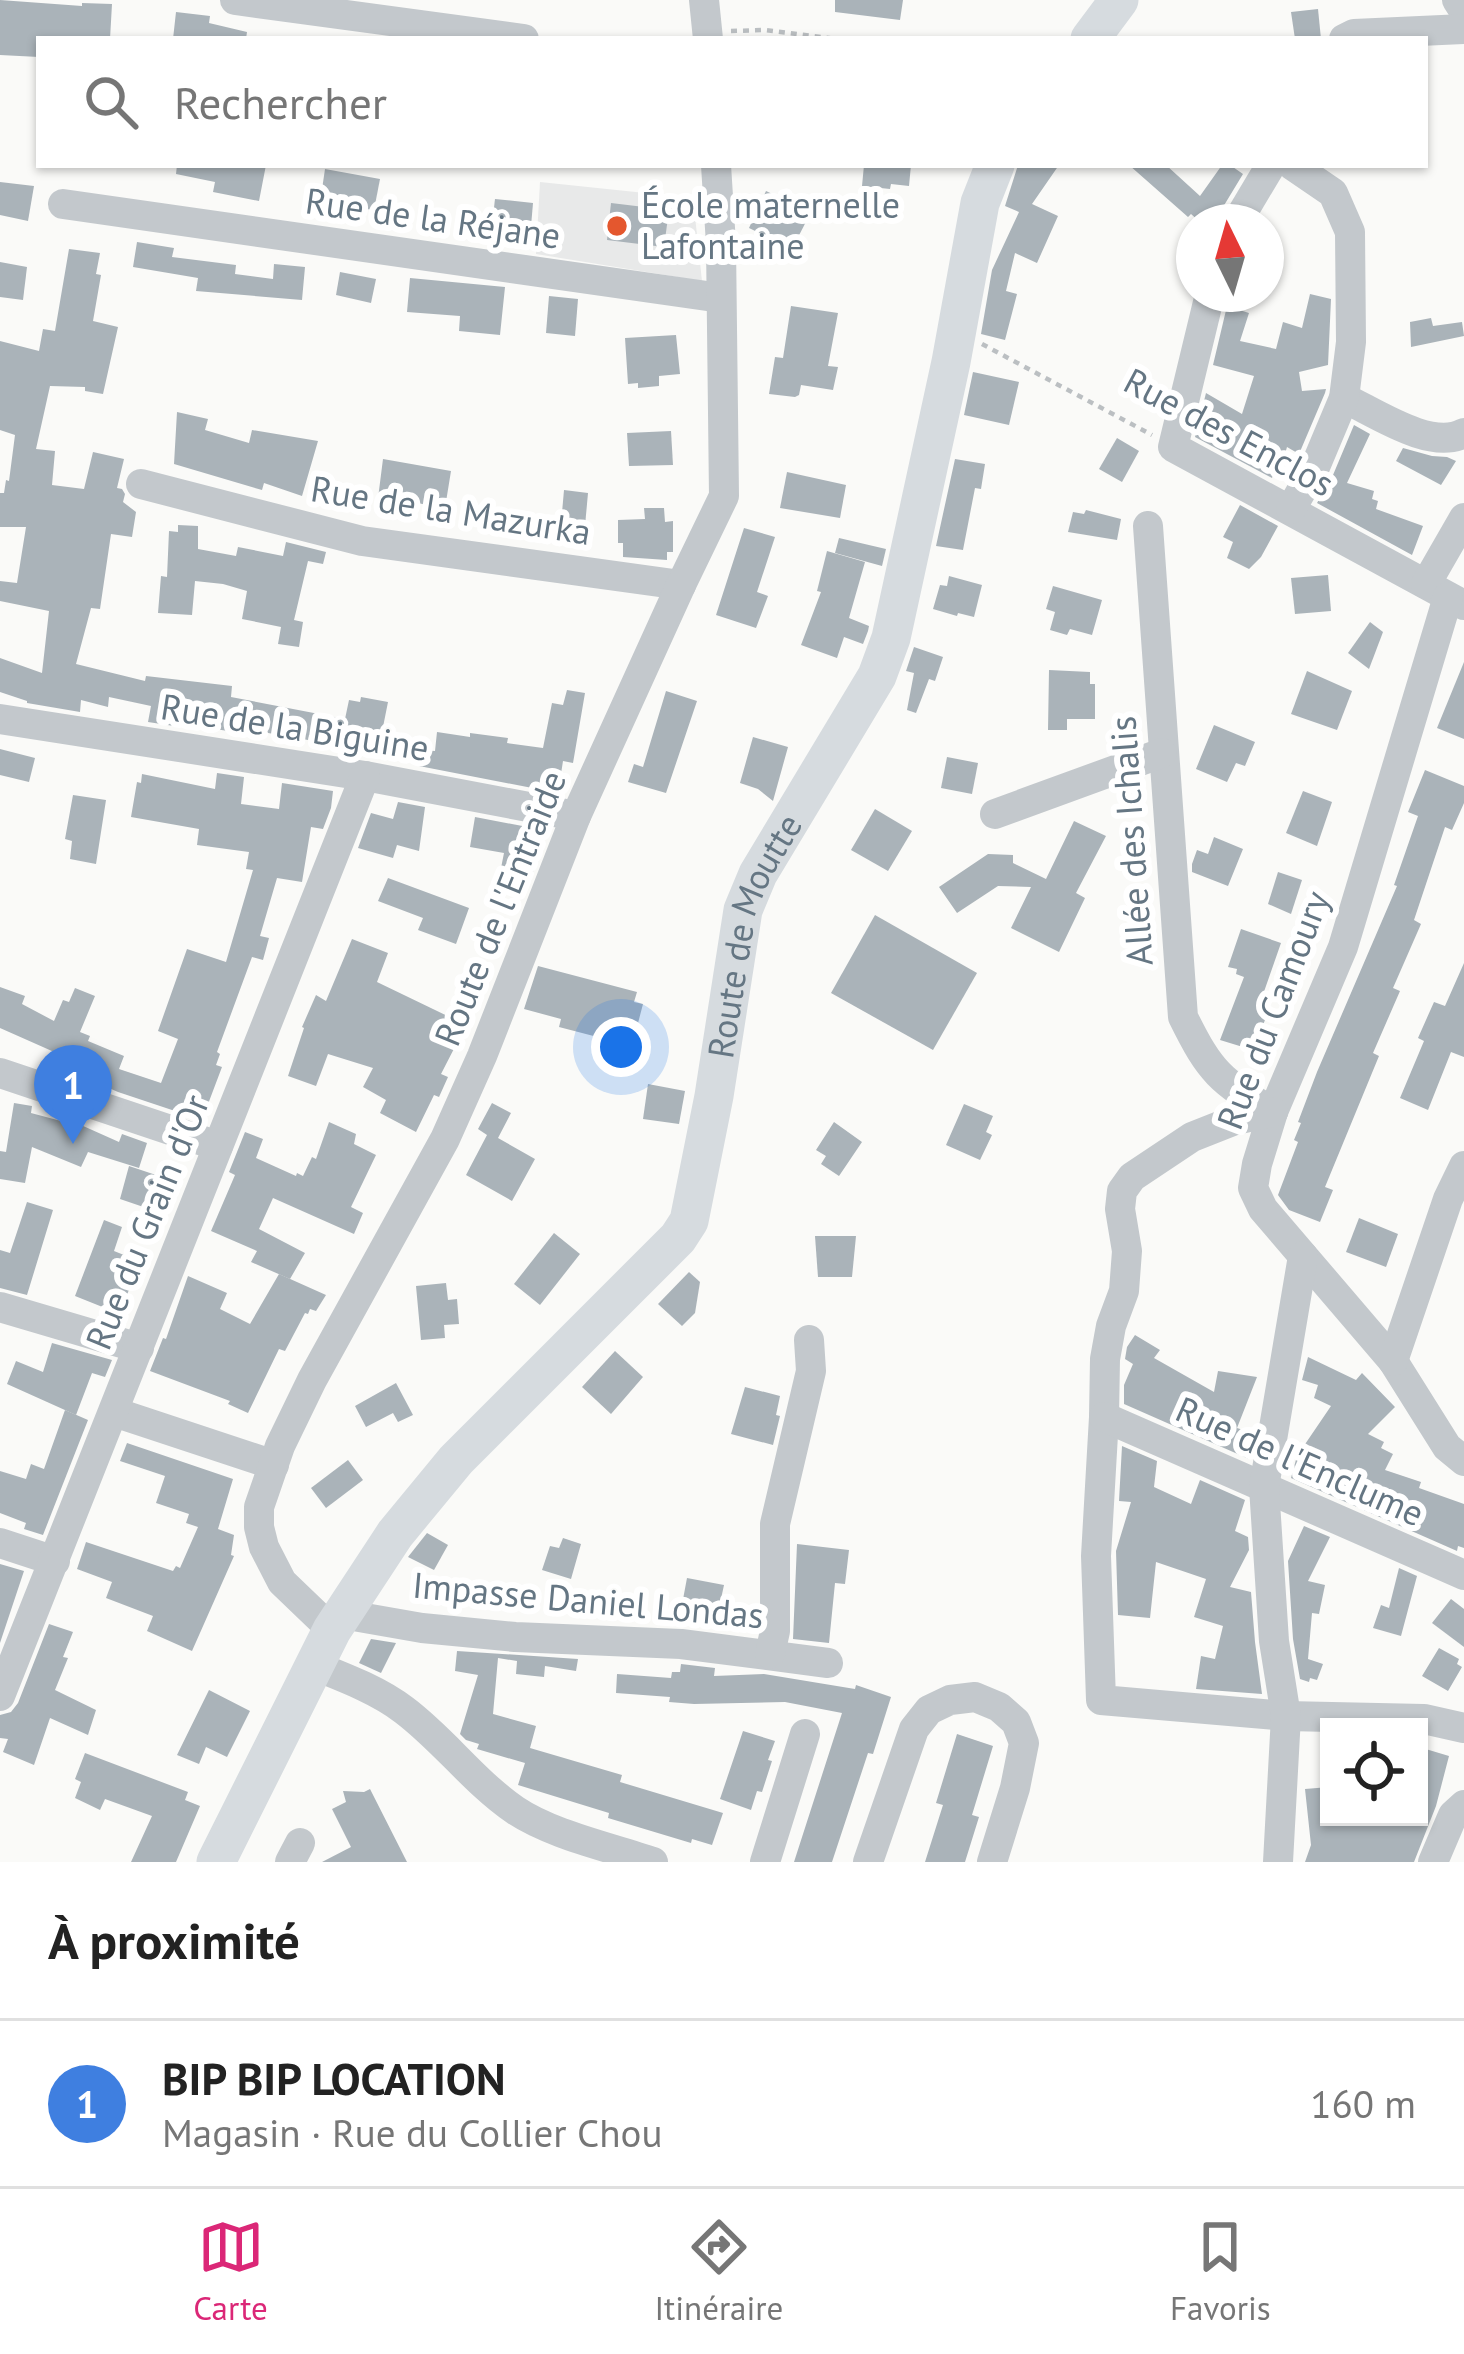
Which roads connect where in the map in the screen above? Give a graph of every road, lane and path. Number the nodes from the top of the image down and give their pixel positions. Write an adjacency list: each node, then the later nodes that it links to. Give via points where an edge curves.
1 (236, 0): 4 (street)
2 (1119, 0): 10 (main road)
3 (1457, 0): 5 (street)
4 (278, 2): 8 (street)
5 (1464, 11)
6 (707, 23): 9 (path)
7 (1464, 29): 11 (street)
8 (504, 36)
9 (813, 36)
10 (1092, 36)
11 (1350, 36)
12 (716, 168): 18 (street, Route de l'Entraide)
13 (994, 168): 20 (main road, Route de Moutte)
14 (1269, 168): 17 (street)
15 (1296, 168): 21 (street, via 1334,193 1350,232)
16 (63, 204): 18 (street, Rue de la Réjane)
17 (1248, 204)
18 (721, 298): 28 (street, Route de l'Entraide, via 724,496)
19 (1206, 312): 23 (street)
20 (956, 330): 23 (path, Rue des Enclos); 52 (main road, Route de Moutte, via 891,638 743,910 689,1221 457,1460)
21 (1343, 398): 22 (street, via 1424,436 1442,441); 25 (street)
22 (1464, 433)
23 (1173, 447): 25 (street, Rue des Enclos)
24 (141, 484): 28 (street, Rue de la Mazurka, via 362,541)
25 (1291, 509): 29 (street, Rue des Enclos)
26 (1464, 518): 29 (street, Rue du Camoury)
27 (1148, 526): 31 (street, Allée des Ichalis)
28 (681, 585): 34 (street, Route de l'Entraide)
29 (1446, 595): 36 (street, Rue du Camoury, via 1343,946)
30 (0, 719): 32 (street, Rue de la Biguine)
31 (1162, 753): 33 (street); 36 (street, Allée des Ichalis, via 1183,1017 1215,1073)
32 (365, 776): 34 (street, Rue de la Biguine); 37 (street, Rue du Grain d'Or)
33 (994, 814)
34 (576, 816): 47 (street, Route de l'Entraide, via 445,1139)
35 (0, 1073): 37 (street)
36 (1273, 1112): 39 (street, Rue du Camoury, via 1252,1189); 45 (street, via 1192,1137 1122,1191 1124,1292 1105,1360)
37 (218, 1146): 42 (street, Rue du Grain d'Or)
38 (1464, 1166): 43 (street)
39 (1303, 1256): 43 (street, Rue du Camoury); 48 (street)
40 (0, 1307): 42 (street)
41 (809, 1340): 53 (street, via 812,1371 775,1524)
42 (139, 1348): 44 (street, Rue du Grain d'Or)
43 (1394, 1361): 46 (street, Rue du Camoury)
44 (114, 1412): 47 (street); 50 (street, Rue du Grain d'Or)
45 (1104, 1417): 48 (street, Rue de l'Enclume); 57 (street, via 1096,1556 1101,1700)
46 (1464, 1461)
47 (274, 1465): 52 (street, Route de l'Entraide, via 259,1508 264,1547 281,1582)
48 (1264, 1487): 51 (street, Rue de l'Enclume); 57 (street)
49 (0, 1543): 50 (street)
50 (55, 1562): 56 (street, Rue du Grain d'Or)
51 (1464, 1575)
52 (337, 1622): 53 (street, Impasse Daniel Londas); 55 (main road, Route de Moutte)
53 (770, 1654): 54 (street, Impasse Daniel Londas)
54 (827, 1663)
55 (313, 1665): 61 (main road, Route de Moutte); 62 (street, via 403,1708 515,1810)
56 (0, 1696)
57 (1286, 1716): 58 (street, via 1424,1718); 66 (street)
58 (1464, 1728)
59 (805, 1734): 63 (street)
60 (1464, 1805): 67 (street)
61 (217, 1860)
62 (653, 1862)
63 (765, 1862)
64 (868, 1862): 65 (street, via 914,1730 929,1710 975,1697 1016,1722 1024,1743)
65 (992, 1862)
66 (1278, 1862)
67 (1433, 1862)

